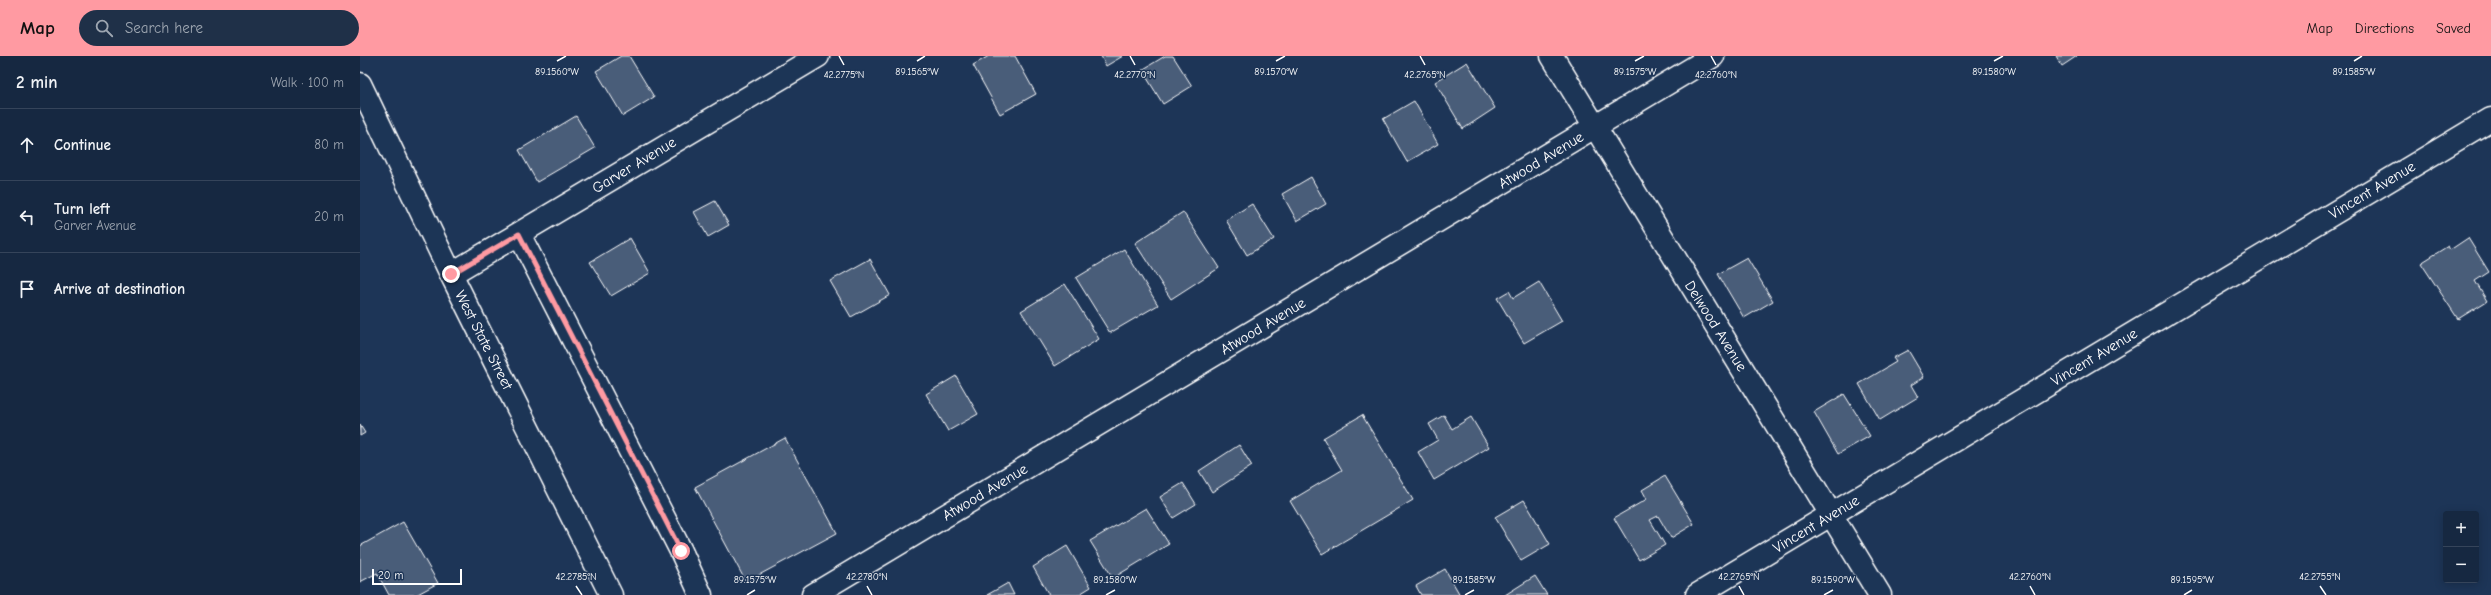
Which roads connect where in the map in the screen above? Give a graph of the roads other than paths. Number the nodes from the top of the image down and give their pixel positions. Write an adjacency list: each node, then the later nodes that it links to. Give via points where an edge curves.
1 (818, 56): 7 (street, Garver Avenue)
2 (1552, 56): 6 (street, Delwood Avenue)
3 (1713, 56): 6 (street, Atwood Avenue)
4 (360, 84): 8 (street, West State Street)
5 (2491, 118): 9 (street, Vincent Avenue)
6 (1594, 128): 9 (street, Delwood Avenue); 12 (street, Atwood Avenue)
7 (519, 234): 8 (street, Garver Avenue); 11 (street)
8 (451, 274): 10 (street, West State Street)
9 (1832, 515): 13 (street, Vincent Avenue); 14 (street, Delwood Avenue)
10 (611, 595)
11 (701, 595)
12 (813, 595)
13 (1697, 595)
14 (1880, 595)

